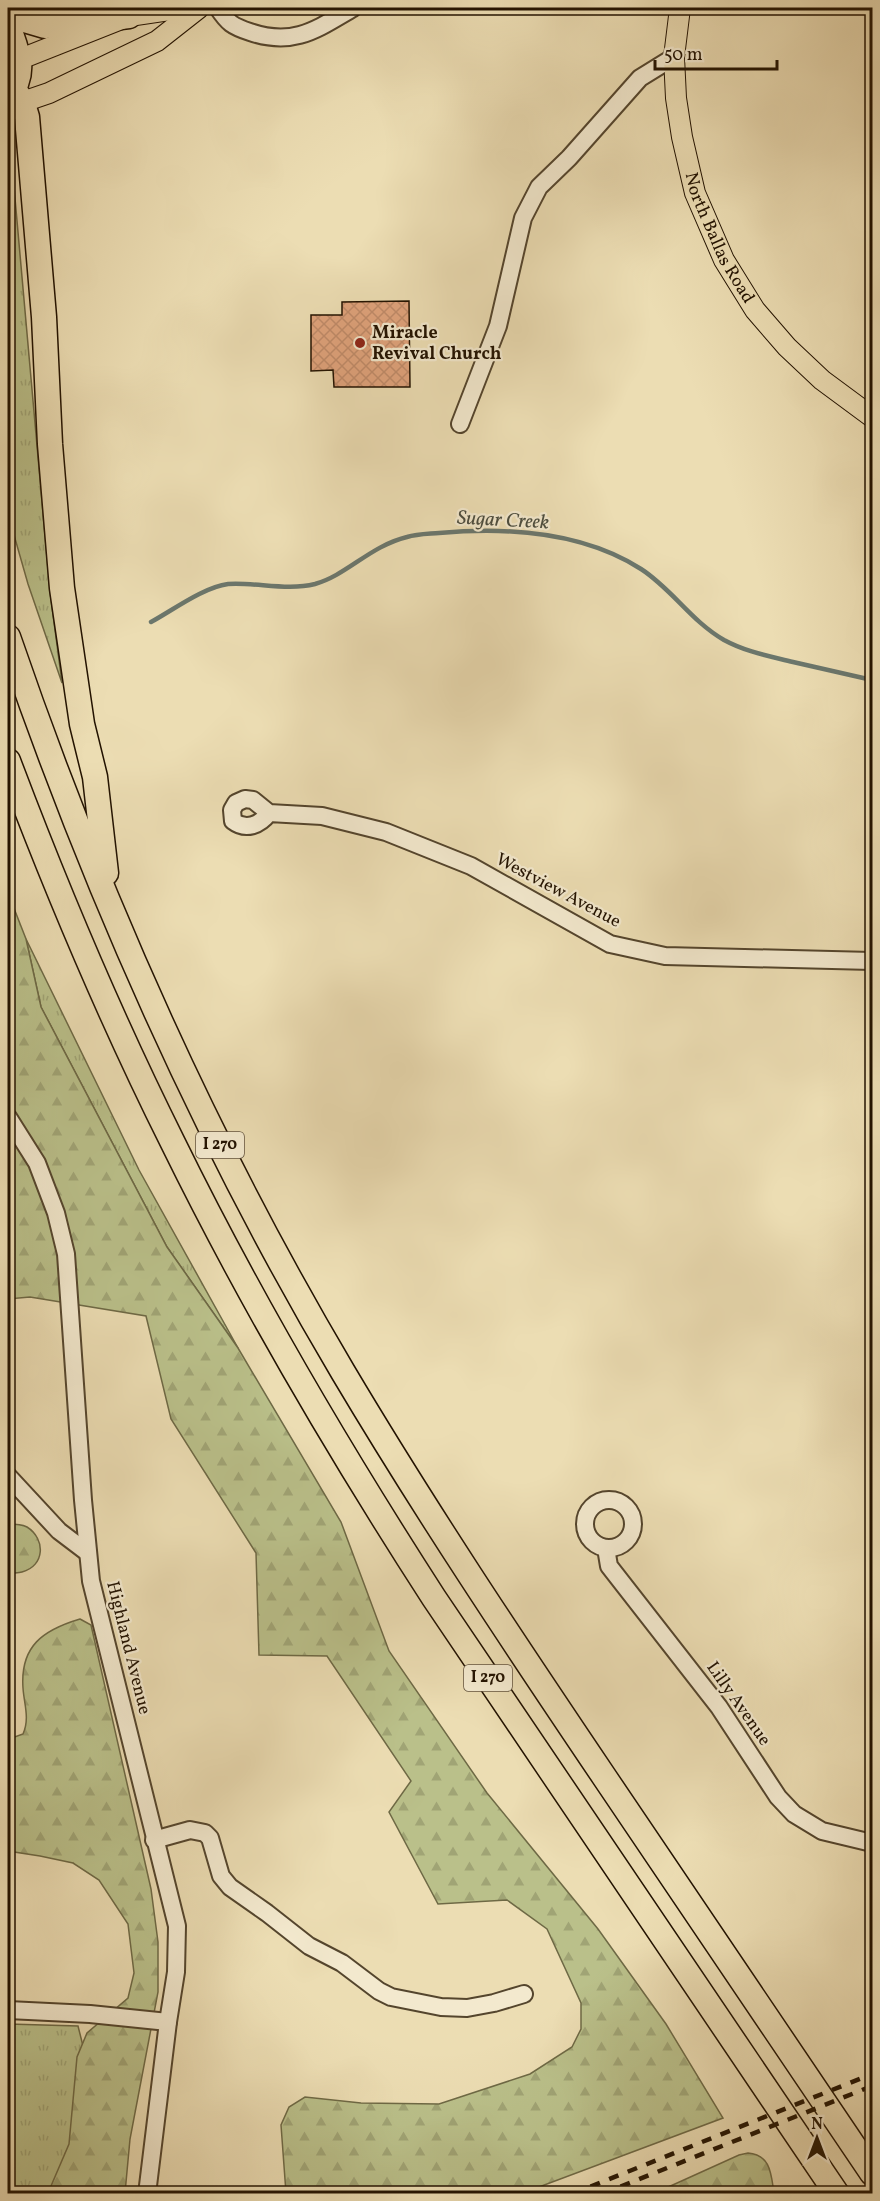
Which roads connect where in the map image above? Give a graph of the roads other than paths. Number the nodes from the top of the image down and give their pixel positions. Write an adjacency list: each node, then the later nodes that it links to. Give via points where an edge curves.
1 (183, 8): 7 (main road)
2 (199, 8): 11 (main road, via 157,40 49,93)
3 (218, 8): 4 (street, via 228,22 275,39 311,32)
4 (353, 8)
5 (680, 8): 9 (main road, North Ballas Road)
6 (8, 11): 7 (highway, via 45,26)
7 (129, 16): 10 (main road)
8 (8, 25): 10 (highway)
9 (674, 57): 12 (main road, North Ballas Road, via 680,120 695,193 724,260 755,310 787,347 822,380); 13 (street, via 640,78 539,188 523,218 498,326)
10 (13, 62): 11 (highway, via 19,79)
11 (12, 96): 17 (highway, via 30,138 62,588 81,724 95,777)
12 (873, 417)
13 (460, 424)
14 (8, 637): 17 (highway, I 270)
15 (8, 762): 30 (highway, I 270, via 86,955 167,1132 296,1372 428,1588)
16 (269, 813): 18 (street, Westview Avenue, via 322,816 386,832 471,866 610,944 665,956)
17 (109, 902): 28 (highway, I 270, via 219,1143 301,1298 388,1448 433,1521)
18 (873, 961)
19 (8, 1117): 22 (street, Highland Avenue, via 37,1163 66,1254)
20 (8, 1476): 22 (street, via 59,1531)
21 (606, 1548): 24 (street, Lilly Avenue, via 609,1566 719,1707 778,1797 794,1814 822,1831)
22 (88, 1553): 23 (street, Highland Avenue, via 91,1581)
23 (154, 1840): 25 (street, via 190,1830 205,1833 221,1876 230,1887 309,1946 342,1962 391,1997 467,2008); 27 (street, Highland Avenue, via 177,1926 176,1972)
24 (873, 1843)
25 (524, 1994)
26 (8, 2010): 27 (street)
27 (168, 2022): 29 (street, Highland Avenue)
28 (873, 2173)
29 (147, 2193)
30 (837, 2193)

